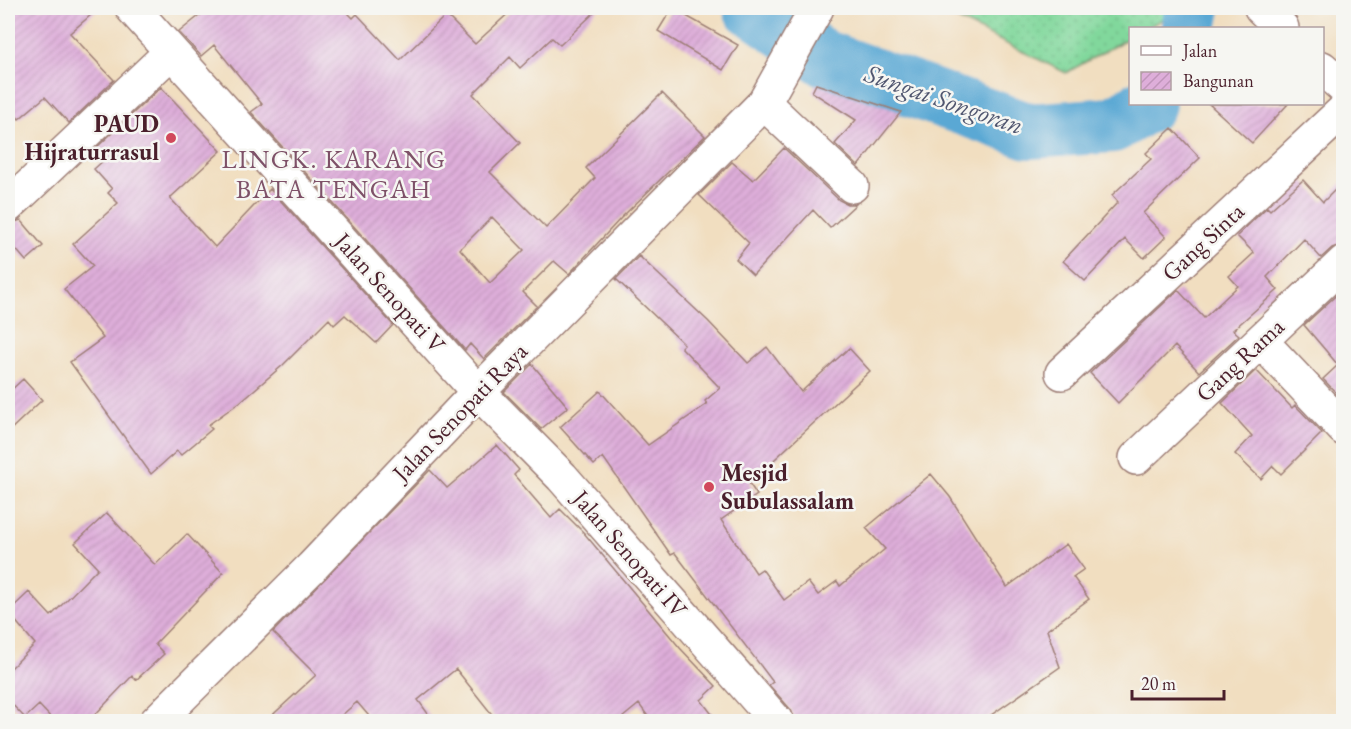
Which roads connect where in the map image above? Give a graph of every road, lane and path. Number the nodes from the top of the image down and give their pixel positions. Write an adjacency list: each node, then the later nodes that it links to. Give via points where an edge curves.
1 (132, 8): 5 (street, Jalan Senopati V)
2 (1261, 8): 4 (street)
3 (812, 13): 8 (street, Jalan Senopati Raya)
4 (1281, 27)
5 (171, 52): 11 (street); 15 (street, Jalan Senopati V)
6 (1324, 69): 7 (street)
7 (1344, 88)
8 (772, 91): 10 (street); 15 (street, Jalan Senopati Raya)
9 (1344, 110): 14 (street, Gang Sinta)
10 (852, 186)
11 (8, 206)
12 (1344, 262): 13 (street, Gang Rama)
13 (1261, 341): 16 (street); 17 (street, Gang Rama)
14 (1062, 373)
15 (478, 392): 18 (street, Jalan Senopati Raya, via 312,567); 19 (street, Jalan Senopati IV, via 562,477)
16 (1344, 429)
17 (1136, 458)
18 (156, 722)
19 (777, 722)

